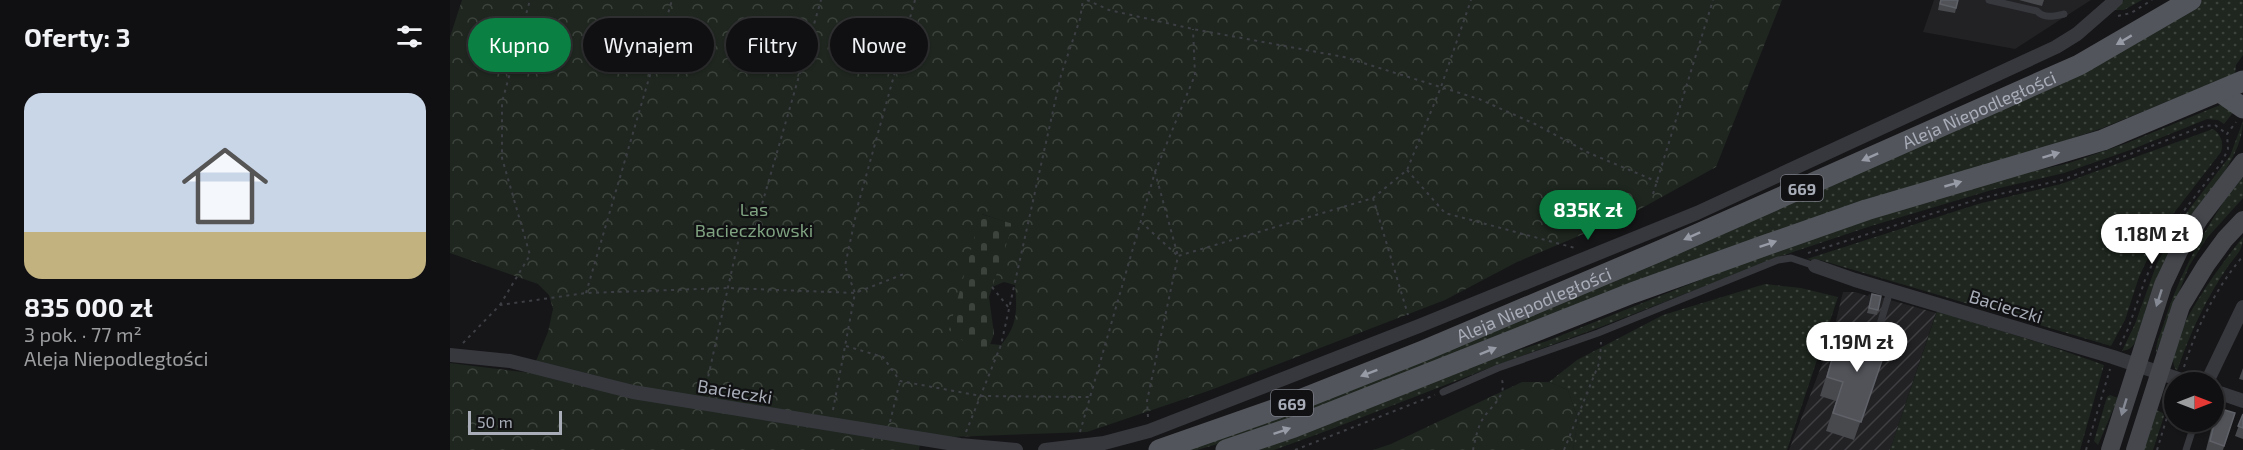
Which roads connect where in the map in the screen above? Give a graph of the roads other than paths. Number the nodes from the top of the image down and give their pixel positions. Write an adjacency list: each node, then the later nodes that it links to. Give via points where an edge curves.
1 (1989, 0): 4 (lane, via 2052,17)
2 (2191, 0): 25 (main road, Aleja Niepodległości / 669, one-way to 25, via 2079,65 1662,250 1423,351 1277,409)
3 (2112, 1): 24 (street, via 2077,34 2056,47 1697,213 1419,326 1147,423 1104,443)
4 (2064, 14)
5 (2243, 81): 6 (main road, Aleja Niepodległości / 669)
6 (2220, 92): 7 (main road); 26 (main road, Aleja Niepodległości / 669, one-way to 6, via 1766,244 2103,140)
7 (2243, 108)
8 (2243, 162): 15 (main road, one-way to 15, via 2179,251)
9 (2243, 220): 17 (main road, via 2206,265 2181,306)
10 (1815, 266): 11 (street, Bacieczki); 19 (lane, via 1791,258 1778,260)
11 (1890, 291): 13 (lane); 15 (street, Bacieczki)
12 (2243, 307): 16 (street)
13 (1875, 341)
14 (454, 352): 23 (street, Bacieczki, via 510,361 633,392 960,445)
15 (2136, 365): 17 (street, Bacieczki); 27 (main road, one-way to 27)
16 (2213, 372)
17 (2159, 373): 18 (street, Bacieczki); 28 (main road)
18 (2164, 374)
19 (1443, 392)
20 (2224, 394): 21 (street)
21 (2243, 401)
22 (2192, 432): 29 (lane)
23 (1016, 450)
24 (1045, 450)
25 (1159, 450)
26 (1226, 450)
27 (2110, 450)
28 (2135, 450)
29 (2186, 450)

